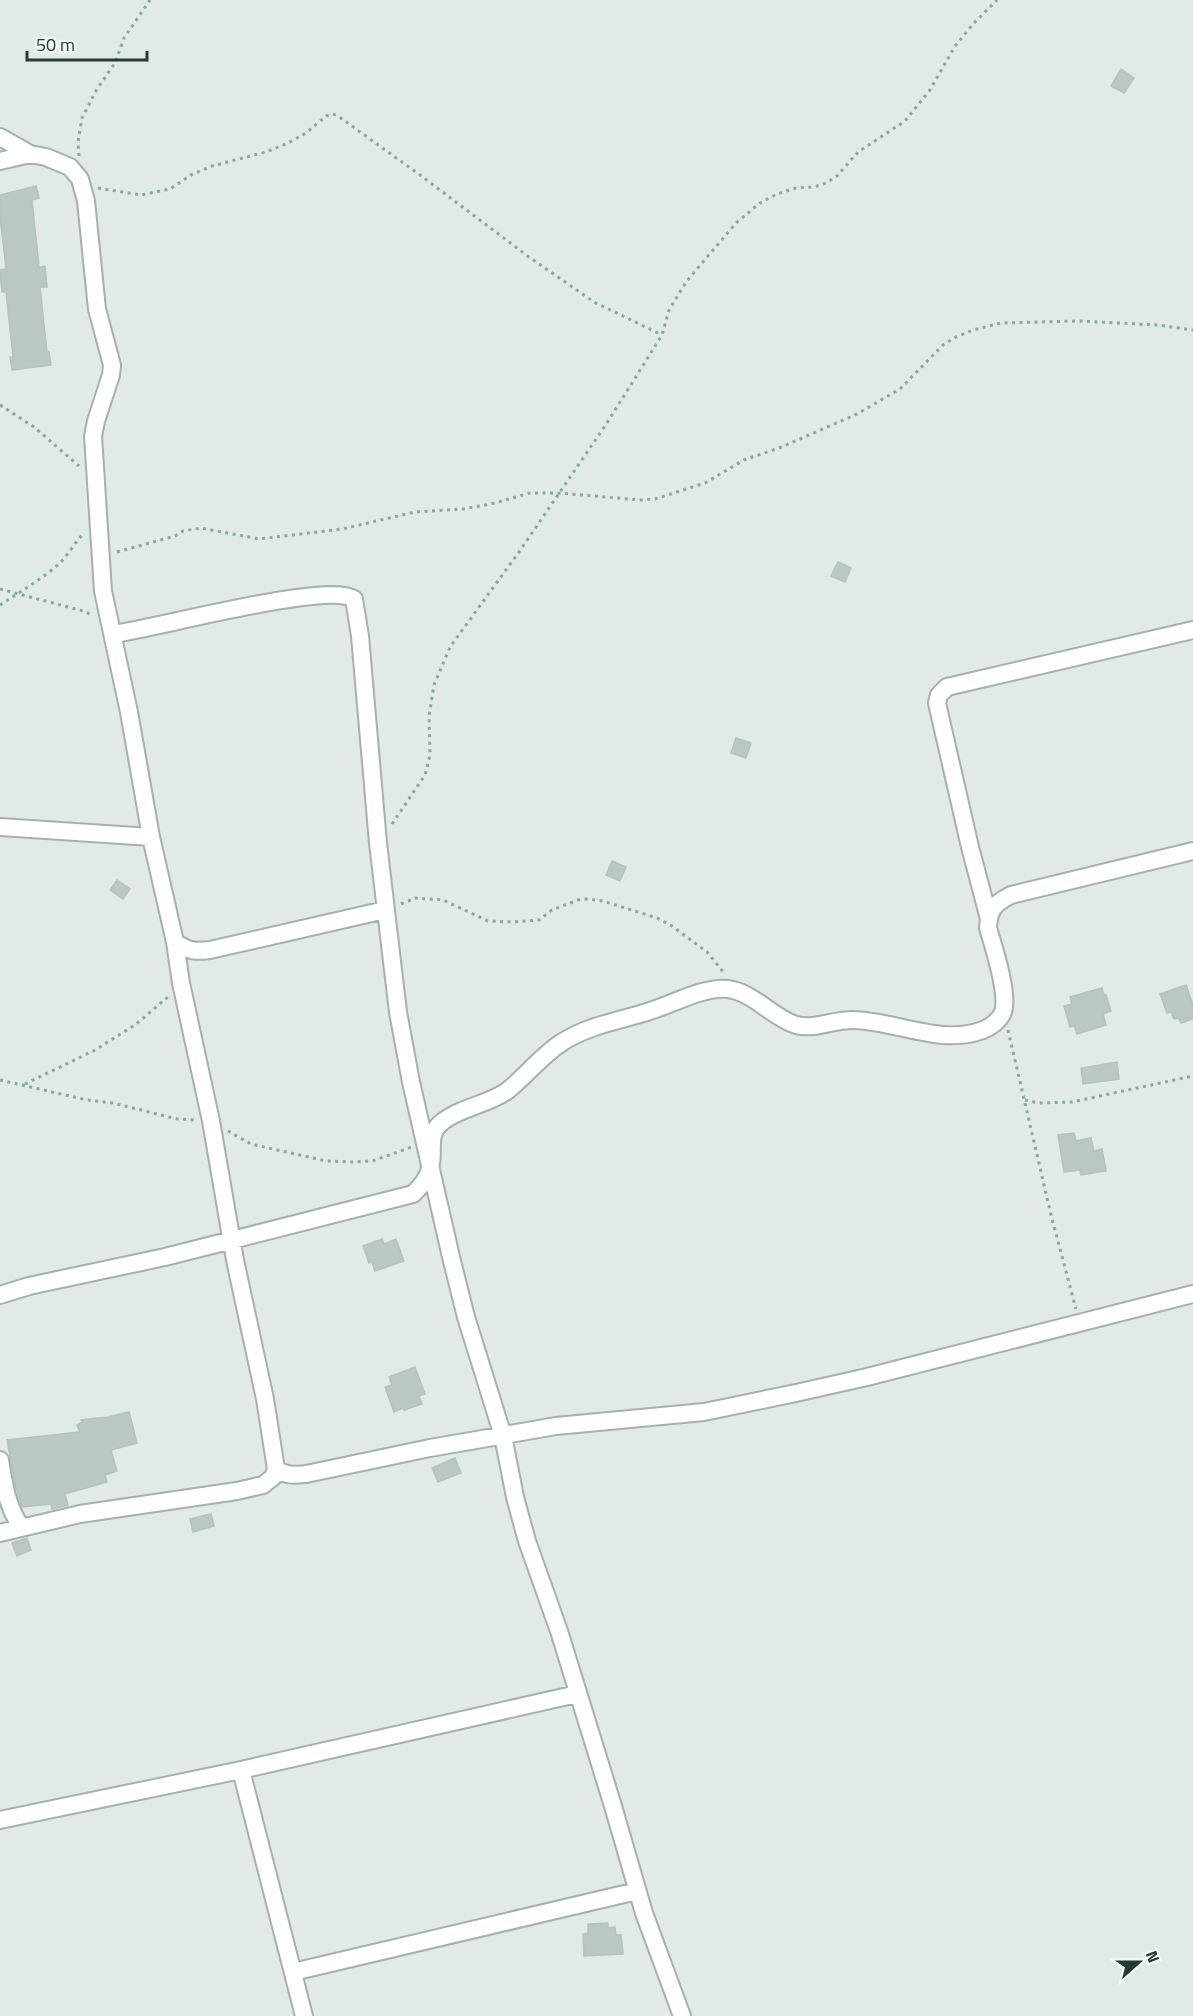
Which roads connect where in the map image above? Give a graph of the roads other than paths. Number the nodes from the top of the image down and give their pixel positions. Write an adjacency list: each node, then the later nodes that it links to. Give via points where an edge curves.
1 (0, 137): 2 (street)
2 (30, 154): 3 (street); 5 (street, via 70,167 81,183 86,201 97,309 112,365 93,436 103,591)
3 (0, 161)
4 (1193, 630): 10 (street, via 947,687 939,695 940,714)
5 (113, 634): 7 (street); 9 (street, via 296,598 341,594 352,597 360,636)
6 (0, 826): 7 (street)
7 (151, 837): 11 (street)
8 (1193, 851): 10 (street, via 1011,895 994,904)
9 (385, 910): 11 (street, via 210,950 195,952); 12 (street, via 399,1012)
10 (989, 919): 12 (street, via 1005,1002 1003,1014 983,1030 941,1034 851,1019 797,1025 740,992 727,989 692,996 573,1035 546,1054 506,1092 451,1115 432,1136)
11 (175, 942): 13 (street)
12 (430, 1168): 13 (street, via 422,1185 412,1194); 16 (street, via 458,1286)
13 (232, 1240): 15 (street); 18 (street)
14 (1193, 1294): 16 (street, via 857,1379 704,1412 556,1425)
15 (0, 1296)
16 (503, 1436): 18 (street, via 306,1474 283,1474); 21 (street, via 527,1541)
17 (0, 1460): 19 (street, via 7,1502)
18 (276, 1469): 19 (street, via 263,1485 237,1491 80,1514)
19 (21, 1527): 20 (street)
20 (0, 1533)
21 (577, 1694): 22 (street); 24 (street)
22 (241, 1770): 23 (street); 25 (street)
23 (0, 1820)
24 (637, 1891): 25 (street); 27 (street)
25 (293, 1972): 26 (street)
26 (304, 2016)
27 (682, 2016)

